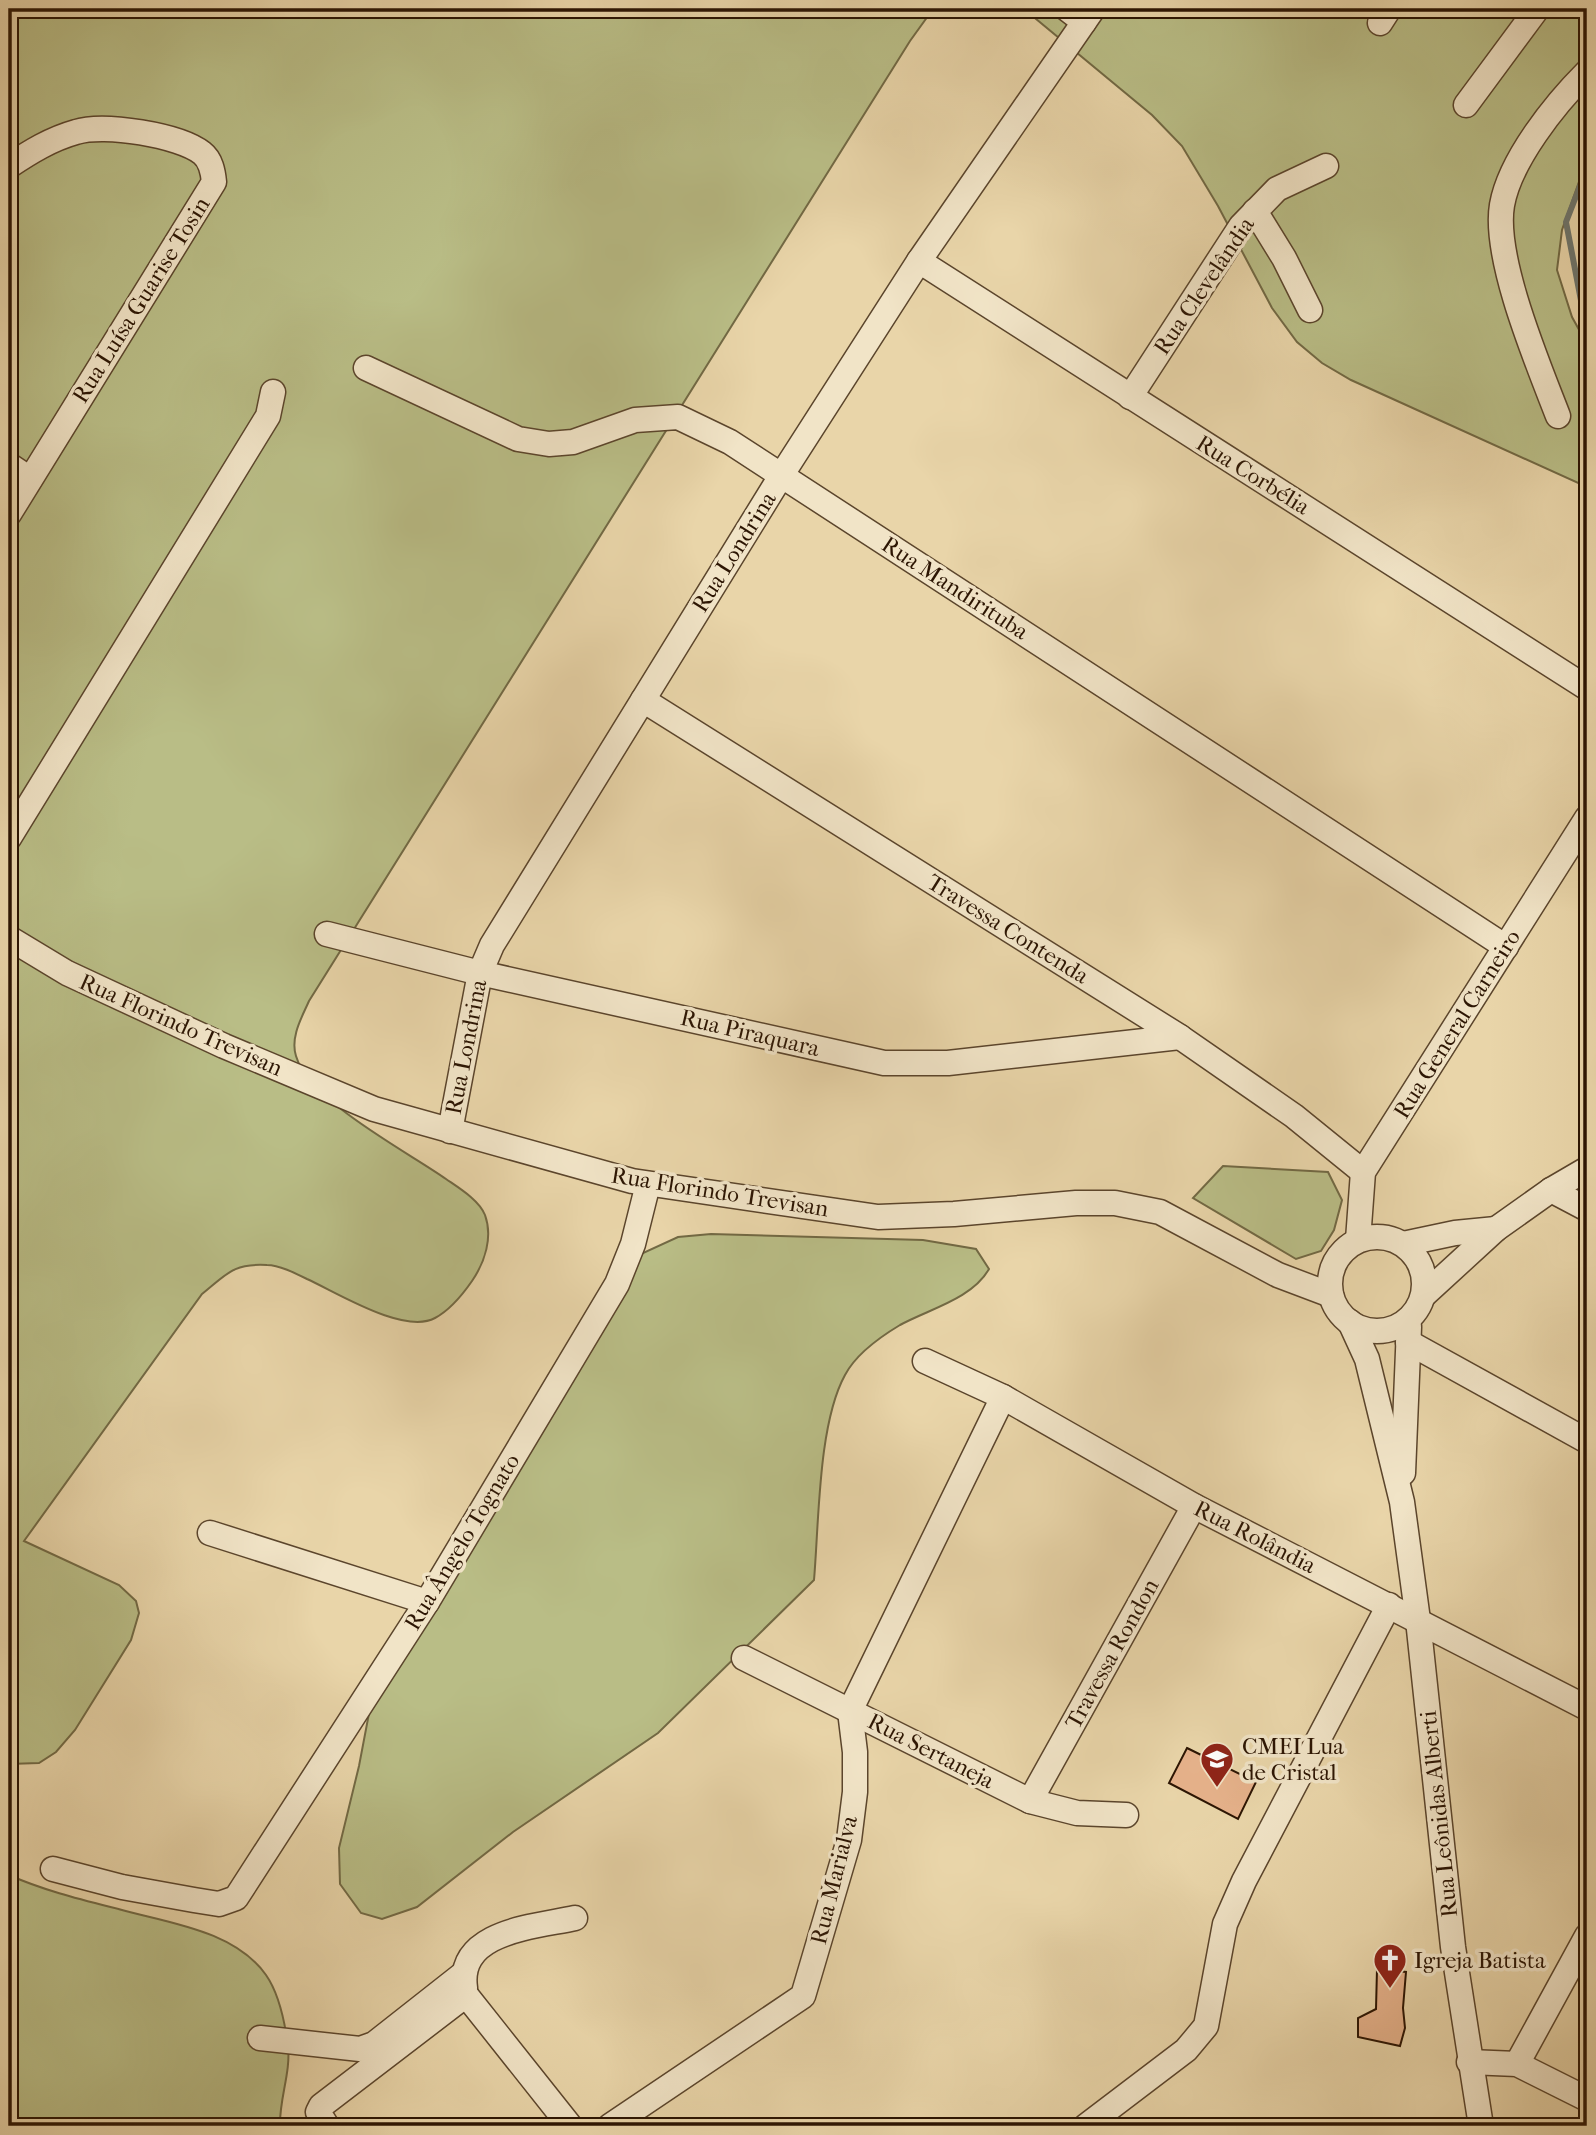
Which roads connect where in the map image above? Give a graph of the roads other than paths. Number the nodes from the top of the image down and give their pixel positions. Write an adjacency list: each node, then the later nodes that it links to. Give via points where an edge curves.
1 (1537, 9): 4 (street)
2 (1081, 13): 8 (street, Rua Londrina)
3 (1587, 72): 13 (street, via 1542,124 1515,169 1500,221 1521,315)
4 (1466, 105)
5 (9, 166): 16 (street, Rua Luísa Guarise Tosin, via 40,146 79,131 117,128 173,139 203,153 213,168 214,182)
6 (1326, 166): 7 (street, Rua Clevelândia, via 1277,189)
7 (1255, 211): 9 (street); 12 (street, Rua Clevelândia)
8 (919, 261): 12 (street, Rua Corbélia); 15 (street, Rua Londrina)
9 (1310, 310)
10 (366, 368): 15 (street, Rua Mandirituba, via 518,439 573,442 635,420 678,418 730,442)
11 (273, 392): 21 (street, via 268,416)
12 (1130, 397): 18 (street, Rua Corbélia)
13 (1558, 416)
14 (9, 465): 16 (street)
15 (781, 476): 19 (street, Rua Londrina); 24 (street, Rua Mandirituba)
16 (30, 479): 17 (street, Rua Luísa Guarise Tosin)
17 (9, 514)
18 (1587, 688)
19 (643, 700): 25 (street, Rua Londrina, via 492,945); 26 (street, Travessa Contenda)
20 (1587, 818): 24 (street, Rua General Carneiro)
21 (9, 838)
22 (327, 934): 25 (street, Rua Piraquara)
23 (9, 938): 27 (street, Rua Florindo Trevisan, via 67,974 224,1046 374,1109)
24 (1506, 947): 29 (street, Rua General Carneiro)
25 (480, 973): 26 (street, Rua Piraquara, via 884,1063 948,1063); 27 (street, Rua Londrina)
26 (1180, 1037): 29 (street, Travessa Contenda, via 1294,1116)
27 (450, 1131): 30 (street, Rua Florindo Trevisan)
28 (1587, 1169): 31 (street)
29 (1363, 1172): 34 (street, Rua General Carneiro)
30 (648, 1184): 36 (street, Rua Florindo Trevisan, via 878,1217 1115,1203 1160,1212 1278,1275); 48 (street, Rua Ângelo Tognato, via 617,1284)
31 (1552, 1190): 32 (street); 33 (street)
32 (1587, 1209)
33 (1496, 1229): 35 (street); 37 (street)
34 (1358, 1240): 35 (street, via 1389,1238); 36 (street, via 1338,1257 1332,1269)
35 (1403, 1244): 37 (street, via 1422,1266)
36 (1331, 1295): 38 (street)
37 (1424, 1295): 39 (street)
38 (1350, 1322): 39 (street, via 1364,1329); 42 (street, Rua Leônidas Alberti)
39 (1408, 1331): 41 (street, Rua Leônidas Alberti); 44 (street)
40 (925, 1362): 43 (street, Rua Rolândia)
41 (1407, 1390): 42 (street); 45 (street, Rua Leônidas Alberti)
42 (1377, 1396): 45 (street, Rua Leônidas Alberti)
43 (1003, 1397): 46 (street, Rua Rolândia); 53 (street)
44 (1587, 1441)
45 (1402, 1502): 50 (street, Rua Leônidas Alberti)
46 (1195, 1506): 49 (street, Rua Rolândia); 54 (street, Travessa Rondon)
47 (210, 1533): 48 (street)
48 (427, 1602): 56 (street, Rua Ângelo Tognato, via 236,1898 219,1904 122,1887)
49 (1389, 1605): 50 (street, Rua Rolândia); 67 (street, via 1225,1924 1206,2026 1186,2050)
50 (1418, 1620): 52 (street, Rua Rolândia); 61 (street, Rua Leônidas Alberti)
51 (744, 1658): 53 (street, Rua Sertaneja)
52 (1587, 1708)
53 (850, 1711): 54 (street, Rua Sertaneja); 66 (street, Rua Marialva, via 855,1778 849,1840 803,1996)
54 (1030, 1801): 55 (street, Rua Sertaneja, via 1077,1813)
55 (1126, 1815)
56 (53, 1868)
57 (575, 1918): 59 (street, via 483,1943 469,1958)
58 (1587, 1936): 62 (street)
59 (465, 1985): 60 (street, via 360,2049); 64 (street, via 321,2106 318,2112); 65 (street)
60 (260, 2038)
61 (1469, 2062): 62 (street); 68 (street, Rua Leônidas Alberti)
62 (1517, 2064): 63 (street)
63 (1587, 2099)
64 (327, 2126)
65 (570, 2126)
66 (610, 2126)
67 (1086, 2126)
68 (1481, 2126)

